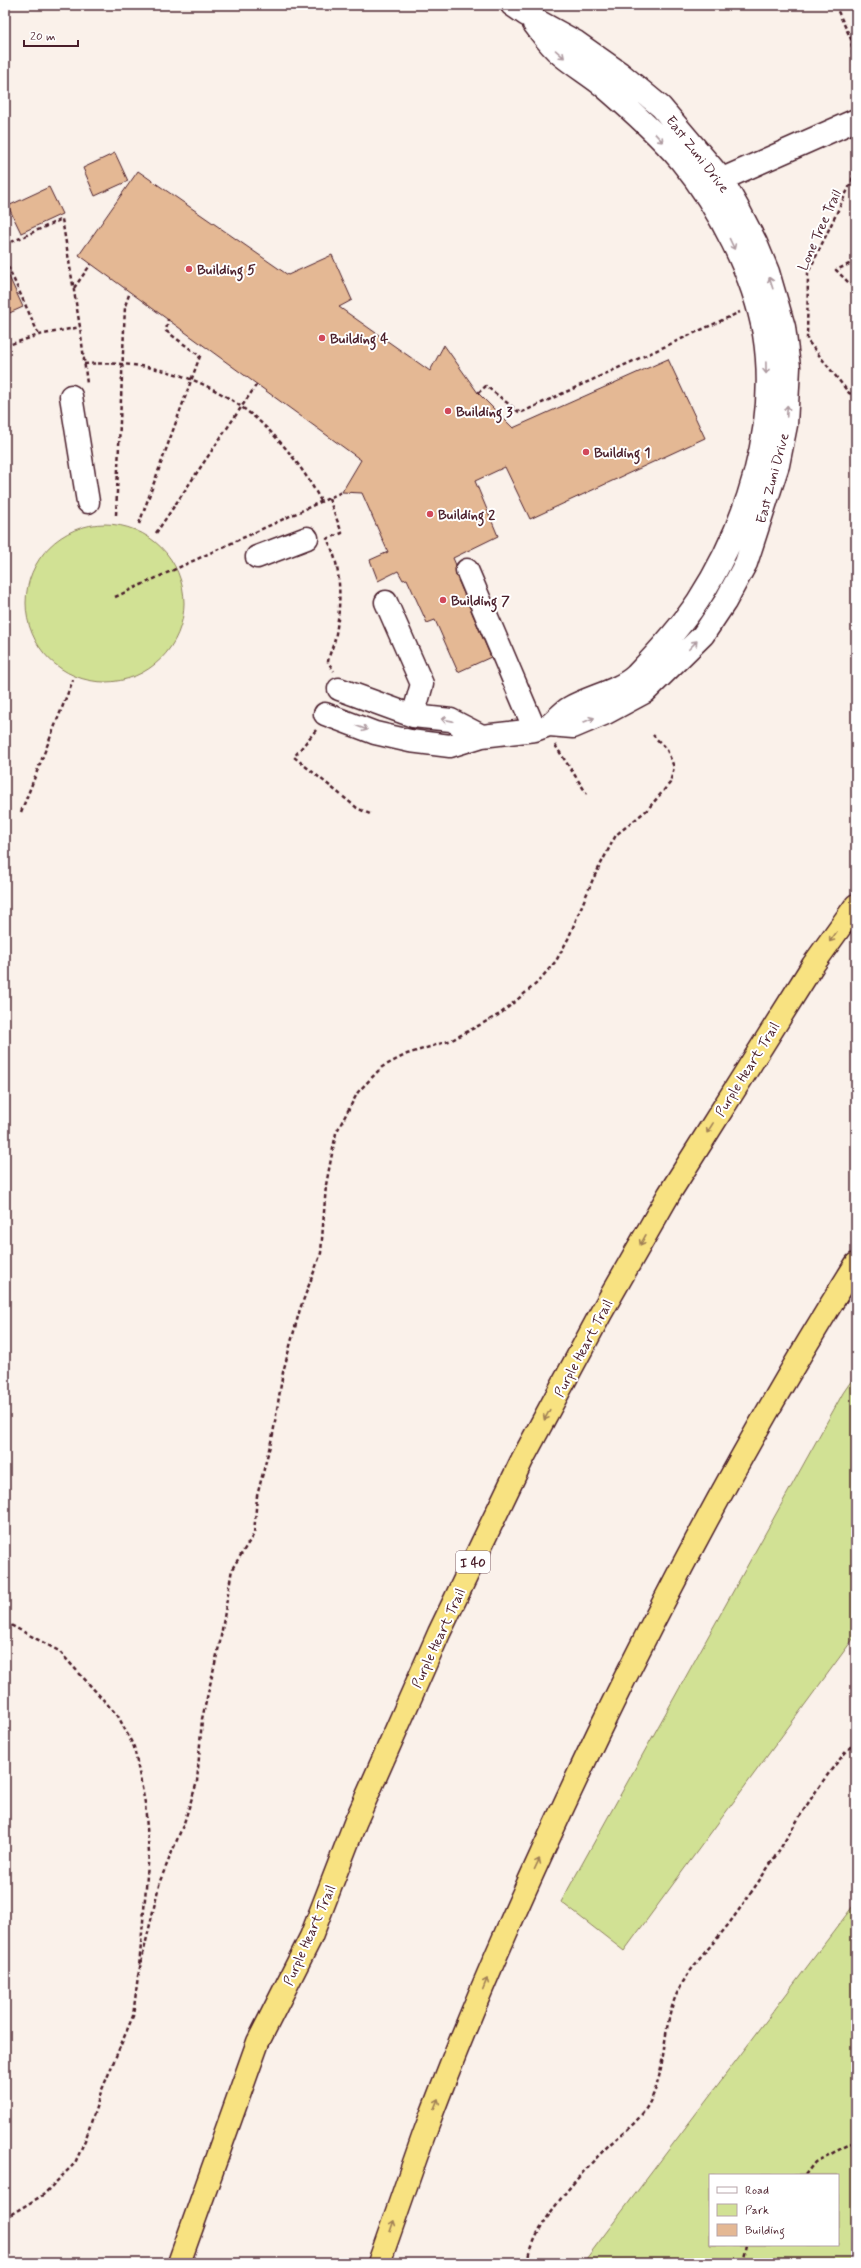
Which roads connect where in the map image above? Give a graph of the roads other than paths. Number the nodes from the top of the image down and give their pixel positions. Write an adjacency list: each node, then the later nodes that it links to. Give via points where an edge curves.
1 (518, 10): 3 (street, East Zuni Drive, via 576,42 620,73 661,108)
2 (856, 120): 3 (street)
3 (712, 184): 13 (street, East Zuni Drive, via 756,243 784,328 789,367 786,425 768,498 746,563 725,602 703,635 676,663 645,692 606,712 573,727)
4 (79, 392): 5 (street)
5 (88, 502)
6 (307, 538): 7 (street)
7 (257, 558)
8 (467, 570): 13 (street)
9 (386, 602): 12 (street, via 422,684)
10 (338, 682): 12 (street)
11 (325, 714): 14 (street, East Zuni Drive, one-way to 14, via 375,733 410,742 450,746)
12 (413, 716): 14 (street, one-way to 12, via 451,720)
13 (542, 728): 14 (street, East Zuni Drive)
14 (482, 736)
15 (856, 905): 17 (highway, Purple Heart Trail / I 40, one-way to 17, via 813,964 668,1194 522,1460 411,1696 355,1823 311,1937 258,2042)
16 (856, 1264): 18 (highway, one-way to 16, via 424,2135 462,2040 511,1921 564,1804 701,1529 801,1351)
17 (178, 2263)
18 (379, 2263)

